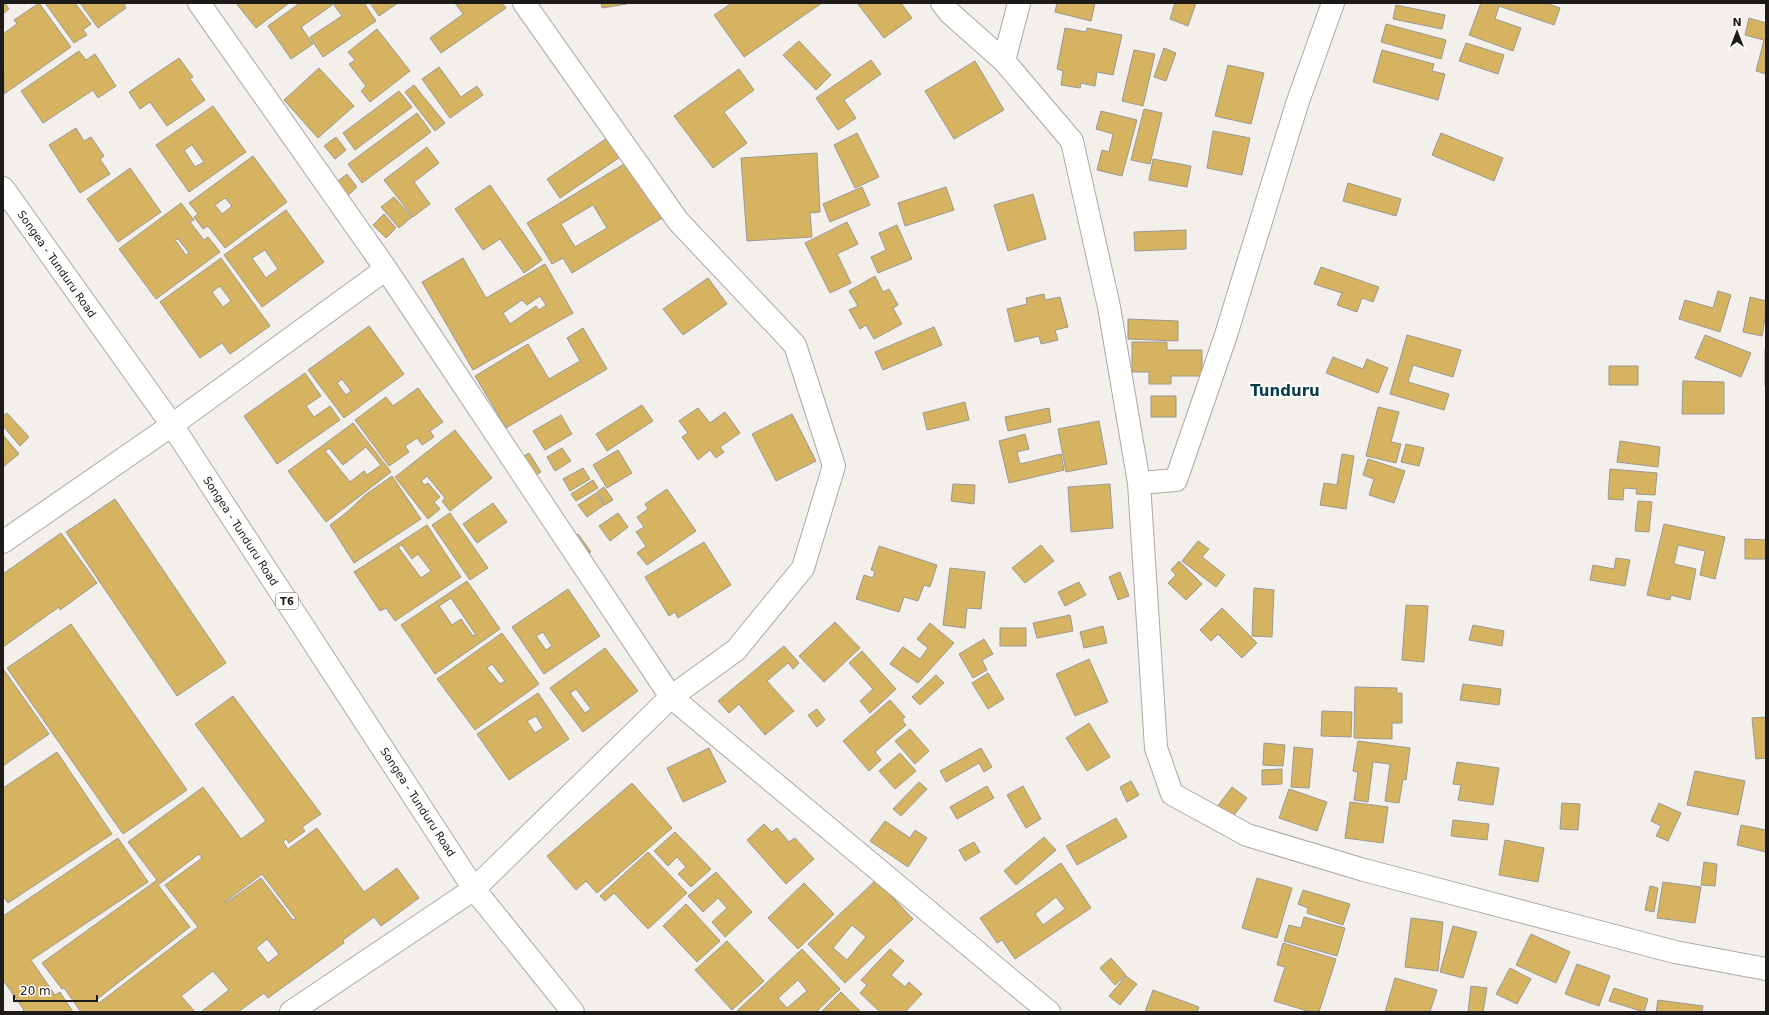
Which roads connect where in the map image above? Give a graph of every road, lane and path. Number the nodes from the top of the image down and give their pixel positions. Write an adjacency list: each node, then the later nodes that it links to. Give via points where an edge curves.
1 (199, 3): 8 (main road)
2 (524, 3): 12 (main road, via 678,221 795,345 834,466 803,568 736,650)
3 (942, 3): 6 (main road)
4 (1020, 3): 6 (main road)
5 (1333, 3): 10 (main road, via 1297,104 1225,338 1176,480)
6 (1004, 61): 10 (main road, via 1072,141 1109,307)
7 (3, 188): 9 (main road, Songea - Tunduru Road / T6)
8 (386, 269): 9 (main road); 12 (main road)
9 (172, 426): 11 (main road); 13 (main road, Songea - Tunduru Road / T6)
10 (1139, 483): 14 (main road, via 1156,748 1172,794 1247,835 1357,868 1674,952)
11 (3, 542)
12 (671, 697): 13 (main road); 17 (main road)
13 (474, 889): 15 (main road); 16 (main road, Songea - Tunduru Road / T6)
14 (1766, 969)
15 (291, 1012)
16 (573, 1012)
17 (1049, 1012)

